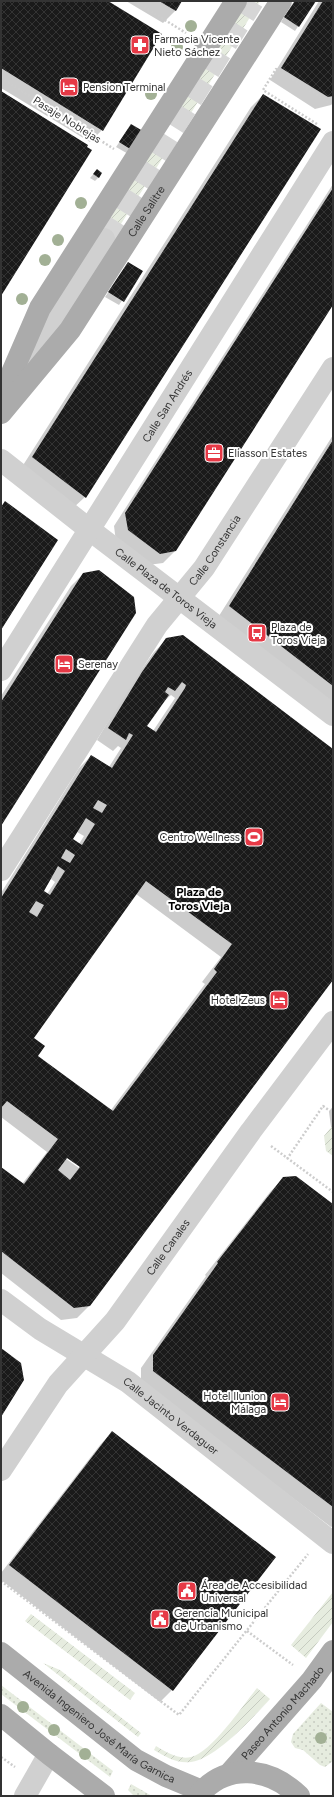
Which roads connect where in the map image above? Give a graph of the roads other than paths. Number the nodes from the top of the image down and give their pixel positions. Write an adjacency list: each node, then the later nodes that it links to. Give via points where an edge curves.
1 (236, 1): 6 (main road, via 40,308)
2 (281, 1): 8 (main road, Calle Salitre, via 70,330)
3 (327, 134): 10 (street, Calle San Andrés)
4 (104, 239): 7 (street)
5 (333, 368): 11 (street, Calle Constancia, via 204,568)
6 (1, 398)
7 (1, 407)
8 (1, 413)
9 (1, 460): 10 (street, Calle Plaza de Toros Vieja)
10 (90, 530): 11 (street, Calle Plaza de Toros Vieja); 12 (street, Calle San Andrés)
11 (179, 599): 13 (street, Calle Plaza de Toros Vieja); 14 (street, Calle Constancia, via 157,625)
12 (1, 670)
13 (333, 715)
14 (1, 870)
15 (333, 1022): 17 (street, Calle Canales, via 115,1322)
16 (1, 1300): 17 (street, Calle Jacinto Verdaguer, via 40,1329)
17 (83, 1355): 18 (street, Calle Canales, via 58,1384); 19 (street, Calle Jacinto Verdaguer, via 128,1382)
18 (1, 1470)
19 (333, 1543)
20 (333, 1651): 24 (main road, Paseo Antonio Machado, via 312,1680)
21 (1, 1653): 25 (main road, Avenida Ingeniero José María Garnica, via 136,1760)
22 (1, 1715): 23 (main road)
23 (49, 1754): 26 (street); 27 (main road)
24 (230, 1773): 25 (main road); 28 (main road, via 251,1772 276,1779)
25 (200, 1793)
26 (25, 1796)
27 (104, 1796)
28 (298, 1796)

